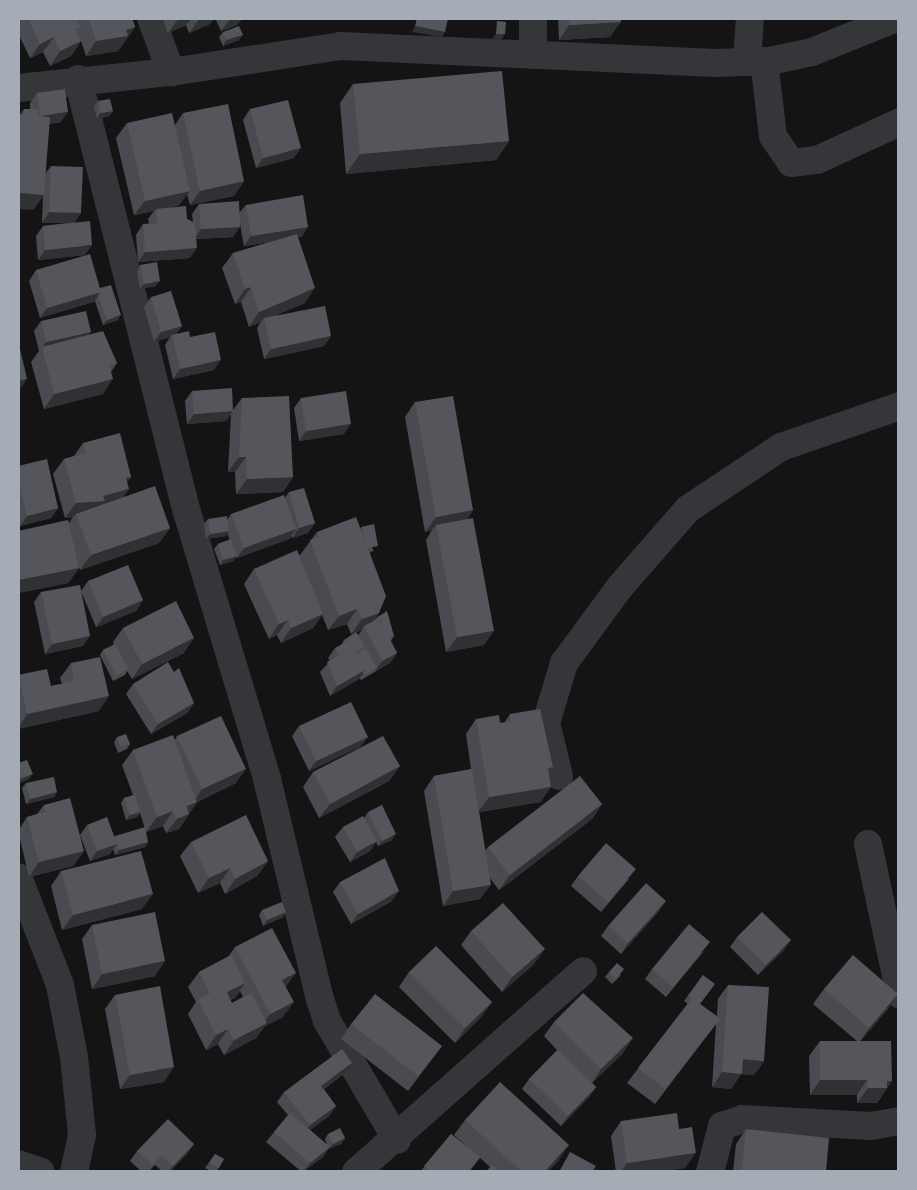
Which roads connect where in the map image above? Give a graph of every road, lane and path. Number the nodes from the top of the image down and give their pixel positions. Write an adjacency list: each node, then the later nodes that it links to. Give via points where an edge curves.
1 (151, 18): 7 (street)
2 (534, 18): 5 (street)
3 (750, 18): 6 (street)
4 (896, 18): 6 (street, via 812,52)
5 (533, 55): 6 (street); 7 (street, via 341,46)
6 (755, 61): 10 (street, via 773,136 792,164 817,160)
7 (171, 72): 8 (street)
8 (78, 80): 9 (street); 18 (street, via 320,999)
9 (18, 88)
10 (900, 122)
11 (900, 406): 12 (street, via 780,447 688,509 564,663 546,724)
12 (559, 776)
13 (868, 844): 16 (street)
14 (18, 876): 21 (street, via 60,985 74,1056 82,1134)
15 (582, 971): 18 (street)
16 (900, 995)
17 (900, 1121): 23 (street, via 872,1126 742,1119 722,1126)
18 (397, 1140): 22 (street)
19 (18, 1164): 20 (street)
20 (41, 1172)
21 (74, 1172)
22 (356, 1172)
23 (710, 1172)

